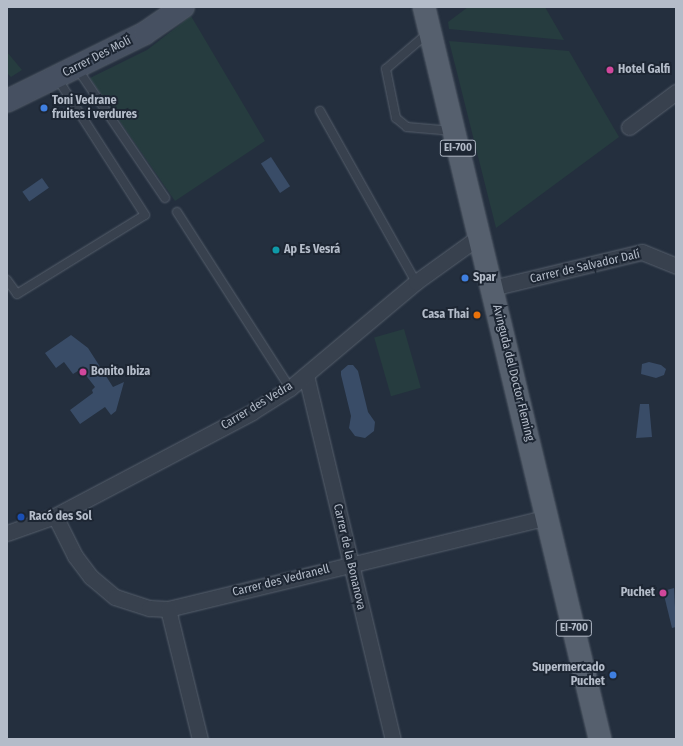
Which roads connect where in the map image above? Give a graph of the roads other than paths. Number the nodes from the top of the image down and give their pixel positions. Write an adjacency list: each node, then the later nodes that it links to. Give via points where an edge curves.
1 (183, 7): 4 (street, Carrer Des Molí, via 145,33)
2 (424, 7): 3 (main road, Avinguda del Doctor Fleming / EI-700)
3 (430, 31): 10 (main road, Avinguda del Doctor Fleming / EI-700); 10 (lane, via 386,69 396,118 407,127)
4 (76, 67): 5 (street, Carrer Des Molí); 11 (lane)
5 (57, 77): 7 (street, Carrer Des Molí); 15 (lane, via 145,215 17,294)
6 (676, 92): 9 (street)
7 (7, 101)
8 (320, 111): 16 (lane)
9 (628, 127)
10 (454, 131): 13 (main road, Avinguda del Doctor Fleming / EI-700)
11 (165, 198)
12 (177, 212): 19 (lane)
13 (480, 236): 16 (street, Carrer des Vedra); 17 (main road, Avinguda del Doctor Fleming / EI-700)
14 (676, 266): 17 (street, Carrer de Salvador Dalí, via 642,252)
15 (7, 280)
16 (416, 282): 18 (street, Carrer des Vedra)
17 (492, 288): 21 (main road, Avinguda del Doctor Fleming / EI-700)
18 (306, 375): 19 (street, Carrer des Vedra); 23 (street, Carrer de la Bonanova)
19 (290, 388): 20 (street, Carrer des Vedra, via 252,412)
20 (55, 516): 22 (street, Carrer des Vedra); 24 (street, Carrer des Vedranell, via 75,556 91,577 115,597 149,608)
21 (548, 517): 23 (street, Carrer des Vedranell); 27 (main road, Avinguda del Doctor Fleming / EI-700)
22 (7, 533)
23 (350, 564): 24 (street, Carrer des Vedranell); 26 (street, Carrer de la Bonanova)
24 (168, 609): 25 (street)
25 (200, 739)
26 (393, 739)
27 (600, 739)

